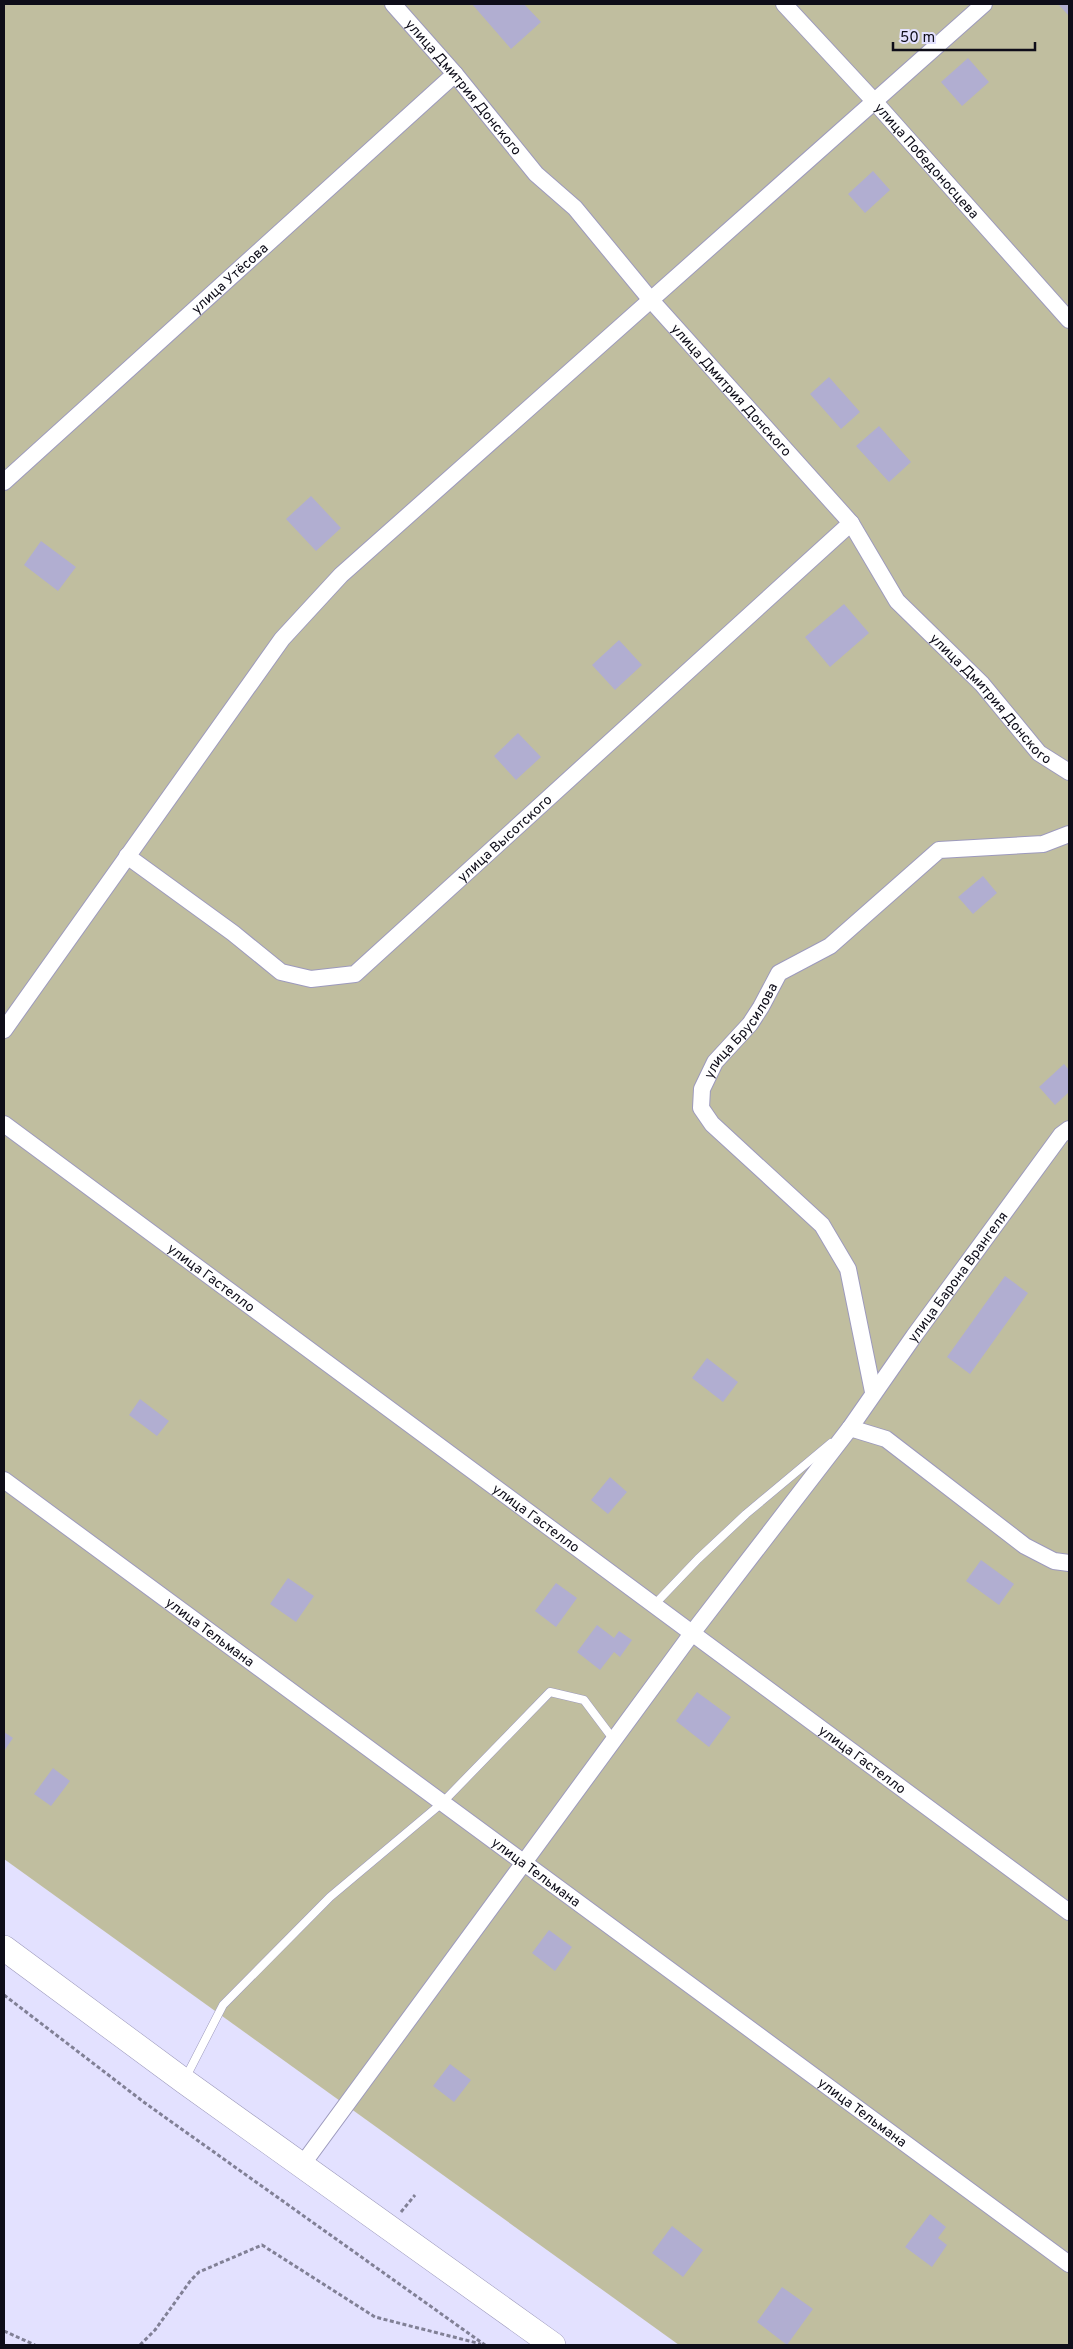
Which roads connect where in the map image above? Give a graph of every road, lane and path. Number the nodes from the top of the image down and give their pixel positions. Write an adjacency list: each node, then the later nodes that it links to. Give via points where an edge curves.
1 (393, 4): 4 (street, улица Дмитрия Донского)
2 (784, 4): 5 (street, улица Победоносцева)
3 (984, 4): 5 (street)
4 (454, 74): 6 (street, улица Дмитрия Донского, via 536,174 575,208); 8 (street, улица Утёсова)
5 (874, 101): 6 (street); 7 (street, улица Победоносцева)
6 (650, 299): 9 (street, улица Дмитрия Донского); 12 (street, via 341,575 282,639)
7 (1069, 320)
8 (4, 482)
9 (851, 523): 10 (street, улица Дмитрия Донского, via 897,601 982,684 1038,753); 12 (street, улица Высотского, via 355,974 311,979 281,972)
10 (1069, 772)
11 (1069, 834): 16 (street, улица Брусилова, via 1043,844 939,850 830,946 779,973 761,1008 715,1062 702,1089 701,1108 712,1124 822,1225 848,1269)
12 (127, 856): 13 (street)
13 (4, 1030)
14 (4, 1124): 20 (street, улица Гастелло)
15 (1069, 1129): 16 (street, улица Барона Врангеля, via 1060,1135)
16 (873, 1392): 17 (street, улица Барона Врангеля)
17 (850, 1428): 19 (street, via 886,1439 1025,1546 1054,1561); 20 (lane, via 746,1514); 21 (street, улица Барона Врангеля)
18 (4, 1480): 23 (street, улица Тельмана)
19 (1069, 1563)
20 (655, 1604): 21 (street, улица Гастелло)
21 (693, 1632): 22 (street, улица Барона Врангеля); 25 (street, улица Гастелло)
22 (614, 1740): 23 (lane, via 584,1700 550,1692); 24 (street, улица Барона Врангеля)
23 (442, 1802): 24 (street, улица Тельмана); 28 (lane, via 330,1897 223,2006)
24 (525, 1862): 29 (street, улица Барона Врангеля); 30 (street, улица Тельмана)
25 (1069, 1912)
26 (4, 1948): 28 (main road)
27 (4, 1995): 34 (path, via 145,2103)
28 (184, 2081): 29 (main road)
29 (302, 2165): 35 (main road)
30 (1069, 2264)
31 (4, 2331): 32 (path)
32 (35, 2345)
33 (140, 2345): 34 (path, via 199,2272 262,2245 375,2317)
34 (484, 2345)
35 (553, 2345)

